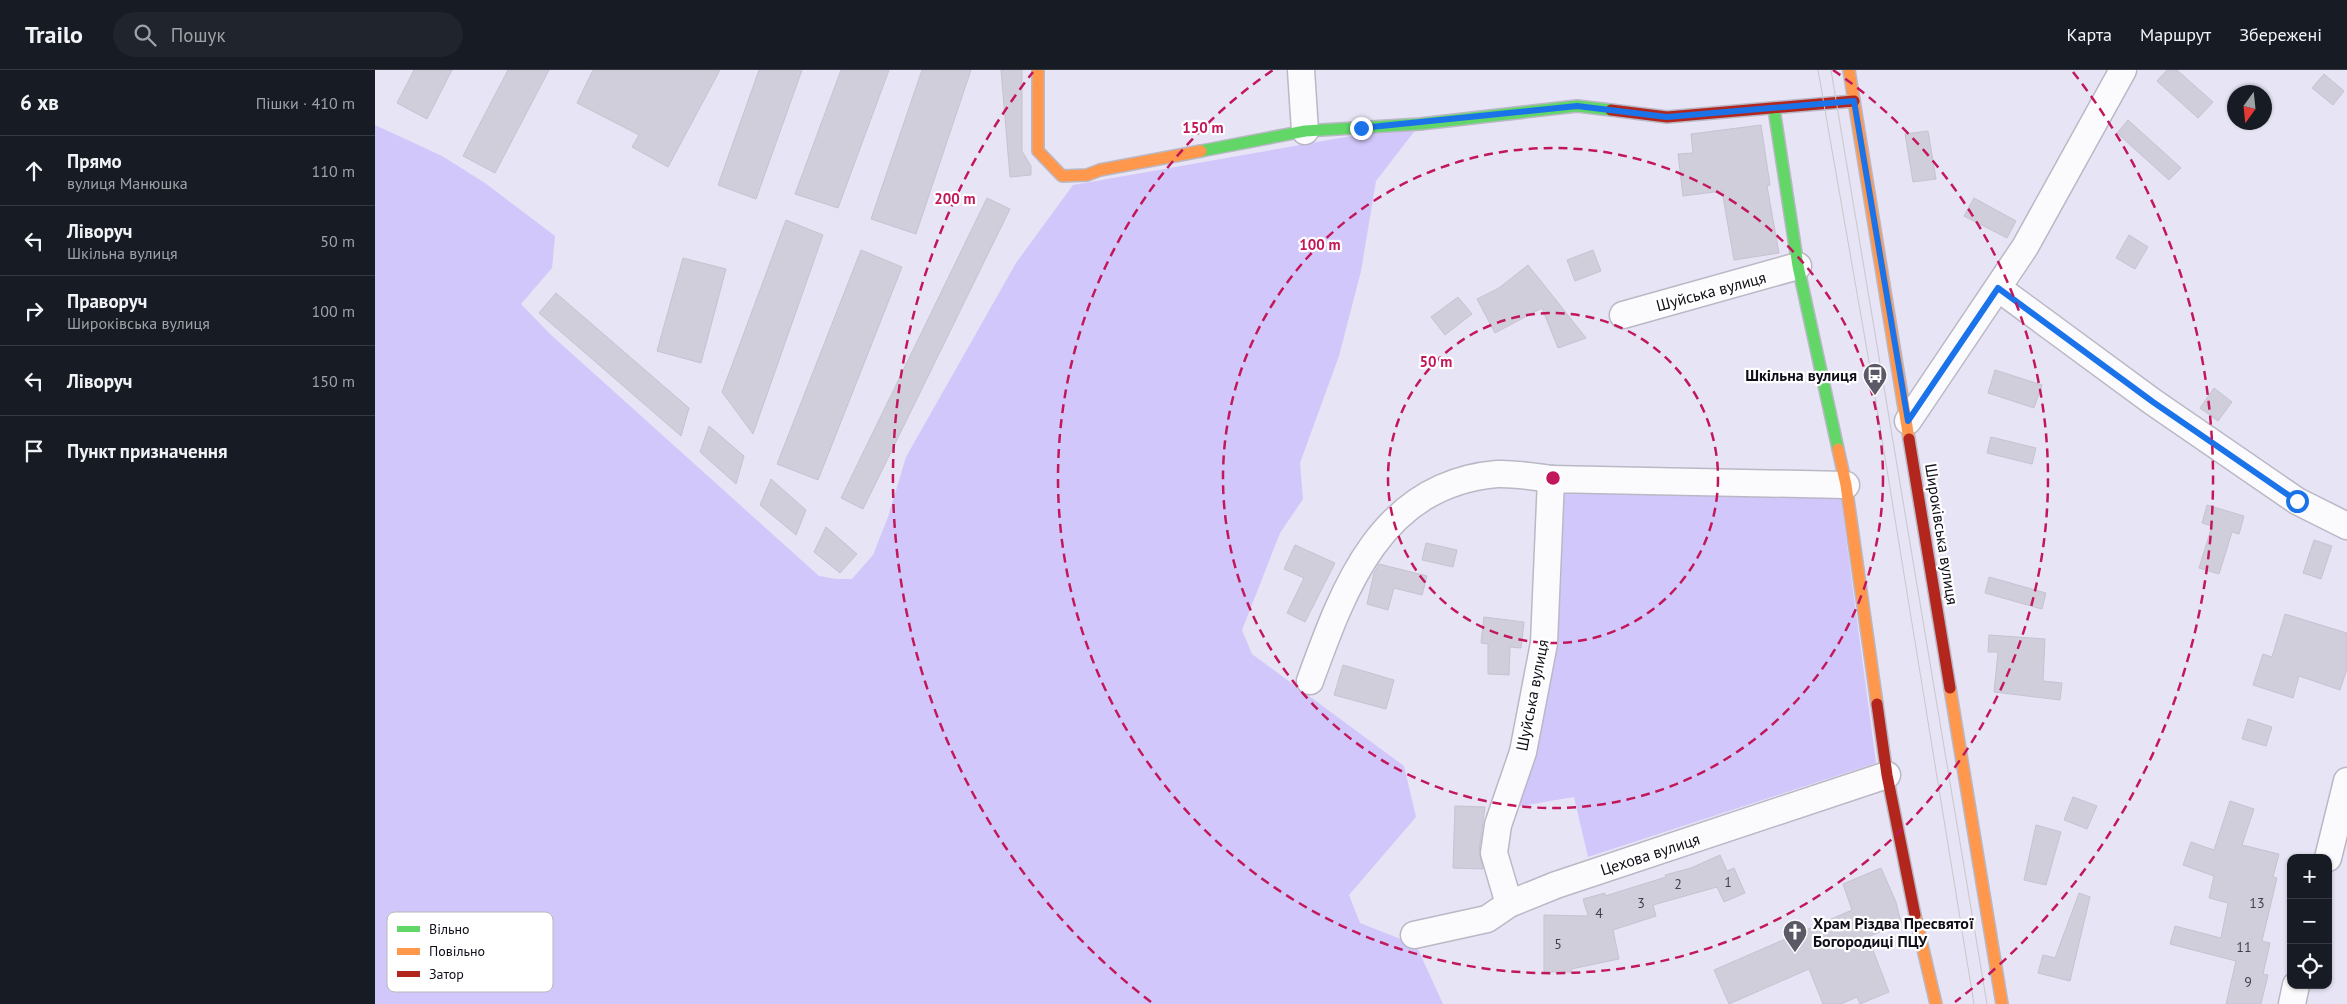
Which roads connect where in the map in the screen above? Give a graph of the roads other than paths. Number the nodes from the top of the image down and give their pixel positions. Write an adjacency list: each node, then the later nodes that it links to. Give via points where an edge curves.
1 (1038, 70): 8 (street, via 1038,151 1062,176 1087,175)
2 (1291, 70): 5 (street)
3 (1849, 70): 6 (street, Широківська вулиця)
4 (2123, 70): 10 (street, via 2025,247)
5 (1301, 82): 8 (street)
6 (1854, 101): 7 (street); 12 (street, Широківська вулиця)
7 (1774, 109): 8 (street, via 1667,117 1577,106 1420,124); 9 (street)
8 (1305, 132)
9 (1798, 266): 11 (street, Шуйська вулиця); 14 (street)
10 (1998, 288): 12 (street); 15 (street, via 2153,402 2297,501)
11 (1623, 315)
12 (1908, 421): 24 (street, Широківська вулиця)
13 (1551, 479): 14 (street); 16 (street, via 1499,474 1463,480 1434,491 1401,513 1356,569 1336,609); 20 (street, Шуйська вулиця, via 1544,643 1523,752 1498,825 1494,853)
14 (1846, 485): 17 (street)
15 (2347, 526)
16 (1309, 681)
17 (1887, 775): 20 (street, Цехова вулиця, via 1556,885); 23 (street, via 1906,878)
18 (2347, 781): 19 (street)
19 (2329, 854)
20 (1509, 904): 21 (street, Цехова вулиця, via 1487,918)
21 (1415, 935)
22 (2295, 989): 25 (street)
23 (1936, 1004)
24 (2002, 1004)
25 (2291, 1004)

